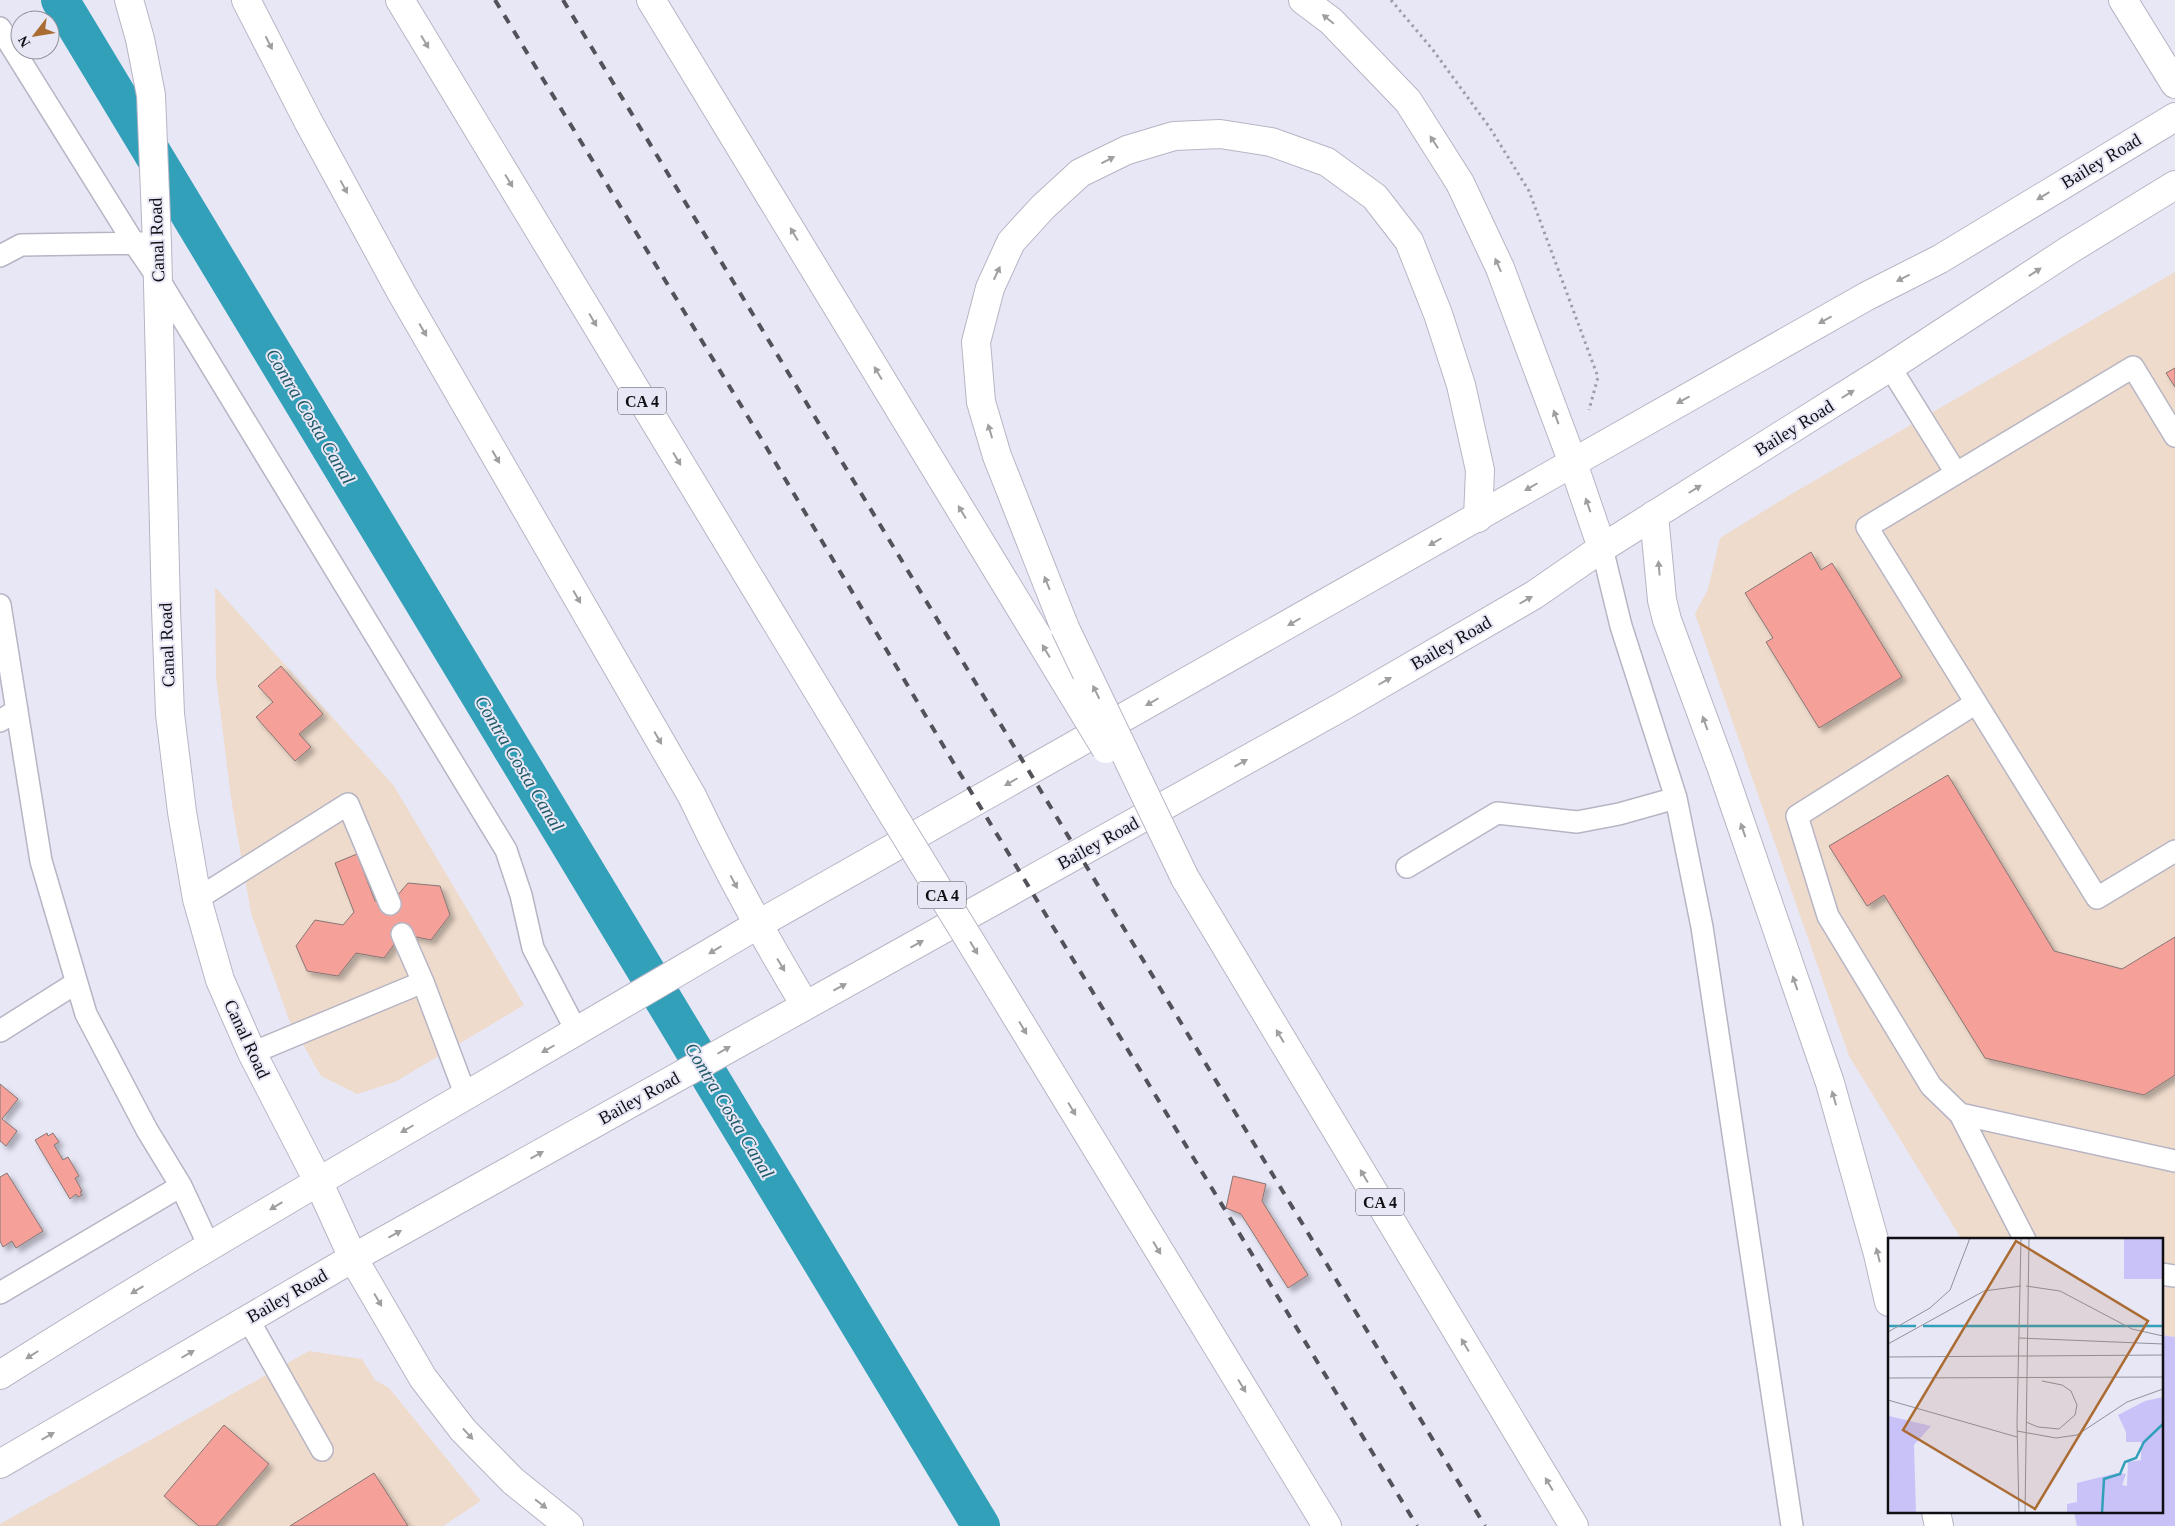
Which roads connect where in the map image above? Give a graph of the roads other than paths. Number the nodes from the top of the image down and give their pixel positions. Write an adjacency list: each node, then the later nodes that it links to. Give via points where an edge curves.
1 (129, 0): 11 (main road, Canal Road, via 151,95)
2 (246, 0): 30 (main road, one-way to 30, via 401,292 692,796)
3 (400, 0): 55 (main road, CA 4, one-way to 55, bridge)
4 (652, 0): 27 (main road, CA 4, one-way to 4, bridge)
5 (1303, 0): 16 (main road, one-way to 5, via 1500,268 1460,183 1408,101 1332,21)
6 (2123, 0): 8 (main road)
7 (0, 28): 11 (lane)
8 (2175, 84)
9 (2175, 117): 16 (main road, Bailey Road, one-way to 16, via 1940,259 1867,296)
10 (2175, 186): 14 (main road, Bailey Road, one-way to 10, via 2060,256)
11 (146, 243): 12 (lane, via 21,245); 13 (main road, Canal Road)
12 (0, 256)
13 (158, 278): 28 (main road, Canal Road, via 170,714); 36 (lane, via 506,850 521,895 532,948)
14 (1890, 368): 17 (lane); 18 (main road, Bailey Road, one-way to 14)
15 (2175, 436): 17 (lane, via 2133,367)
16 (1573, 463): 19 (main road, Bailey Road, one-way to 19); 20 (main road, one-way to 16)
17 (1956, 473): 22 (lane, via 1867,527)
18 (1654, 516): 20 (main road, Bailey Road); 49 (main road, one-way to 18, via 1830,1083 1667,620)
19 (1478, 518): 27 (main road, one-way to 19, bridge, via 1065,628 997,456 981,402 976,342 990,288 1011,242 1080,174 1128,150 1174,136 1220,134 1271,142 1327,162 1374,197 1409,241 1461,385 1480,470); 30 (main road, Bailey Road, one-way to 30)
20 (1602, 548): 24 (lane, via 1621,626); 34 (main road, Bailey Road, one-way to 20, via 1343,706 1534,595)
21 (0, 604): 23 (lane)
22 (1976, 703): 25 (lane, via 2097,898); 39 (lane, via 1798,816 1828,916 1931,1086)
23 (9, 715): 33 (lane, via 41,861)
24 (1676, 798): 26 (lane, via 1577,822 1497,813); 57 (lane, via 1702,927)
25 (2175, 851)
26 (1407, 866)
27 (1185, 878): 56 (main road, CA 4, one-way to 27)
28 (197, 899): 29 (lane, via 348,804); 37 (main road, Canal Road, via 220,980)
29 (390, 904)
30 (757, 925): 34 (main road, one-way to 34); 36 (main road, Bailey Road, one-way to 36)
31 (402, 934): 32 (lane)
32 (423, 982): 37 (lane); 38 (lane)
33 (76, 983): 35 (lane); 42 (lane, via 86,1014 147,1130)
34 (805, 1005): 45 (main road, Bailey Road, one-way to 34)
35 (0, 1031)
36 (577, 1032): 38 (main road, Bailey Road, one-way to 38)
37 (252, 1053): 41 (main road, Canal Road)
38 (466, 1096): 41 (main road, Bailey Road, one-way to 41)
39 (1960, 1114): 40 (lane); 43 (lane)
40 (2175, 1161)
41 (318, 1181): 44 (main road, Bailey Road, one-way to 44); 45 (main road, Canal Road)
42 (181, 1186): 44 (lane); 48 (lane)
43 (2024, 1238)
44 (209, 1246): 51 (main road, Bailey Road, one-way to 51)
45 (353, 1258): 50 (main road, Bailey Road); 54 (main road, Canal Road, one-way to 54, via 423,1378 463,1430 512,1481)
46 (2162, 1274): 47 (lane)
47 (2175, 1276)
48 (0, 1293)
49 (1888, 1298)
50 (248, 1319): 52 (lane); 53 (main road, Bailey Road, one-way to 50)
51 (0, 1375)
52 (322, 1450)
53 (0, 1464)
54 (570, 1526)
55 (1327, 1526)
56 (1574, 1526)
57 (1792, 1526)

